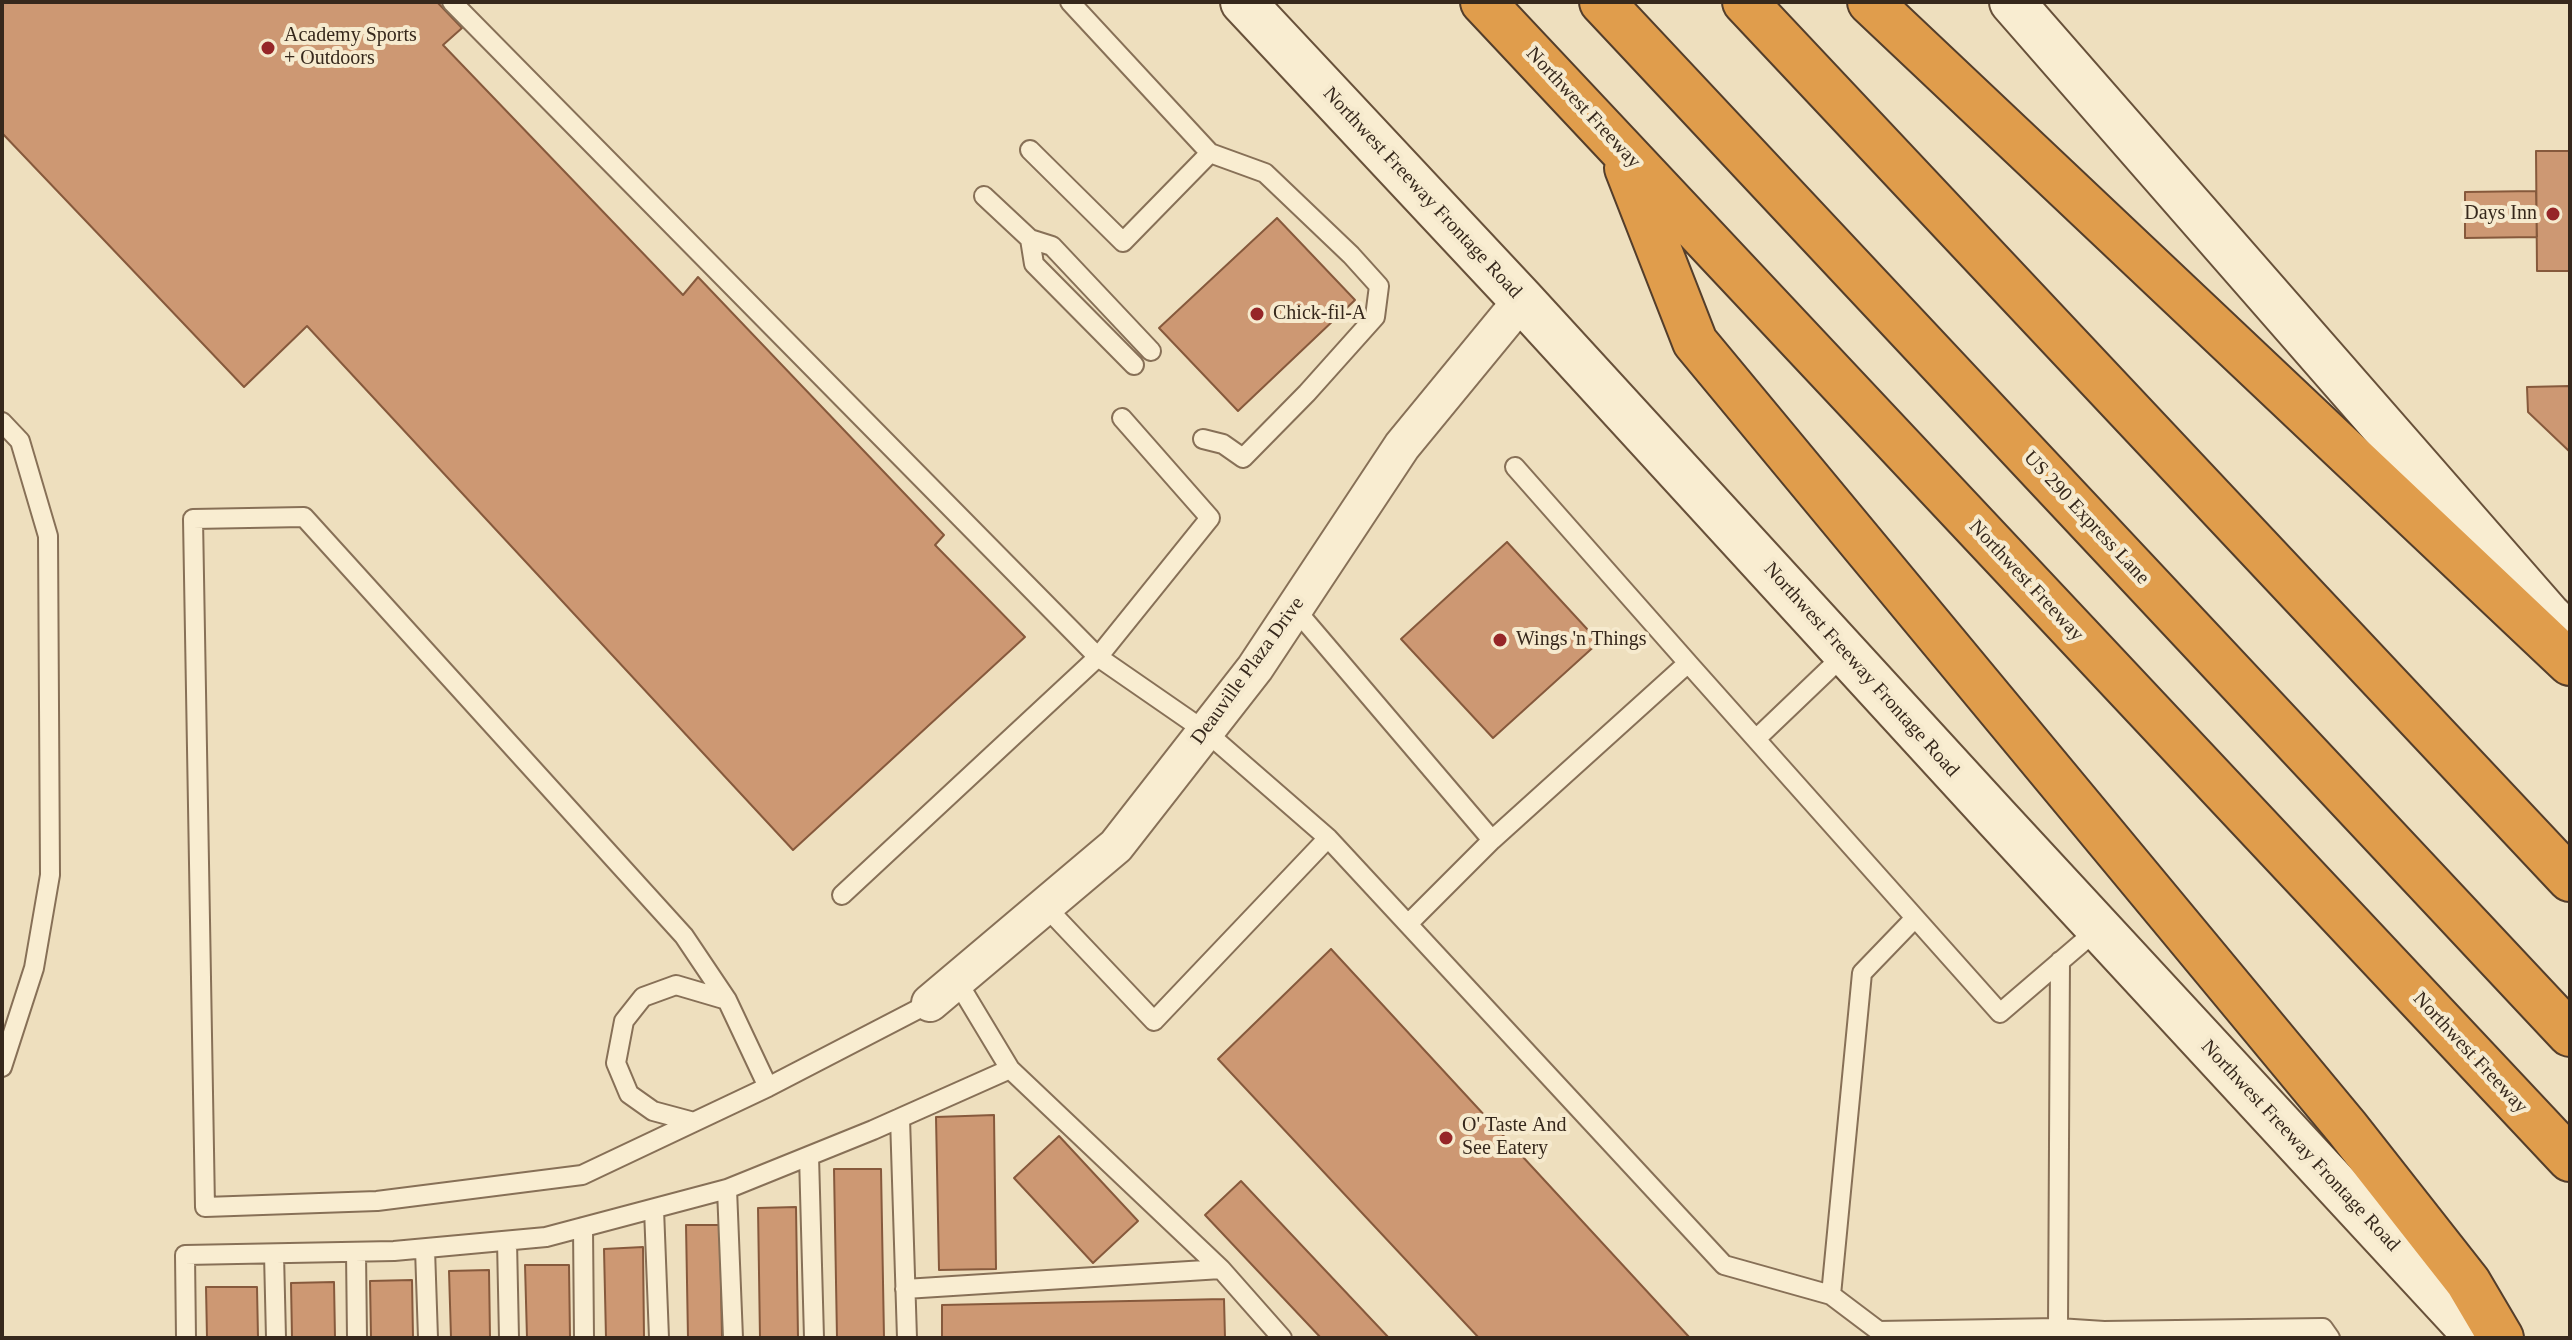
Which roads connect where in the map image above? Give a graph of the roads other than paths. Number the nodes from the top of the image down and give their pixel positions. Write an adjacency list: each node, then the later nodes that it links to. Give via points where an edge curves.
1 (452, 2): 26 (lane)
2 (1070, 2): 11 (lane)
3 (1243, 2): 14 (main road, Northwest Freeway Frontage Road)
4 (1483, 2): 9 (highway, Northwest Freeway)
5 (1602, 2): 42 (highway, US 290 Express Lane)
6 (1745, 2): 33 (highway)
7 (1870, 2): 28 (highway)
8 (2012, 2): 24 (main road)
9 (1619, 147): 49 (highway, Northwest Freeway); 75 (highway, via 1695,342 2347,1128 2468,1282)
10 (1030, 150): 11 (lane, via 1123,242)
11 (1210, 153): 21 (lane, via 1265,173 1379,286 1375,317 1243,458)
12 (984, 196): 13 (lane)
13 (1030, 239): 15 (lane, via 1052,246); 16 (lane, via 1034,264)
14 (1522, 300): 23 (street, Deauville Plaza Drive, via 1402,446); 25 (main road, Northwest Freeway Frontage Road)
15 (1151, 351)
16 (1134, 365)
17 (1122, 418): 26 (lane, via 1210,518)
18 (2, 422): 43 (lane, via 20,441 48,536 50,875 34,968)
19 (1221, 423): 21 (lane)
20 (1203, 439): 21 (lane)
21 (1223, 444)
22 (1515, 467): 27 (lane)
23 (1295, 609): 29 (street, Deauville Plaza Drive); 32 (lane)
24 (2570, 637)
25 (1846, 653): 30 (lane); 38 (main road, Northwest Freeway Frontage Road)
26 (1098, 657): 29 (lane); 34 (lane)
27 (1688, 663): 30 (lane); 32 (lane)
28 (2570, 663)
29 (1205, 731): 31 (lane); 35 (street, Deauville Plaza Drive, via 1116,846)
30 (1756, 739): 36 (lane)
31 (1328, 838): 35 (lane, via 1154,1021); 37 (lane)
32 (1492, 840): 37 (lane)
33 (2570, 879)
34 (842, 895)
35 (1045, 906): 40 (street, Deauville Plaza Drive)
36 (1915, 918): 39 (lane, via 2000,1013); 59 (lane, via 1862,973)
37 (1408, 924): 59 (lane, via 1724,1265)
38 (2098, 929): 39 (lane); 74 (main road, Northwest Freeway Frontage Road)
39 (2060, 961): 60 (lane)
40 (944, 992): 44 (lane); 45 (lane)
41 (727, 1000): 45 (lane); 47 (lane, via 676,985 643,997 624,1021 616,1063 629,1094 653,1111); 47 (lane, via 684,936 304,517 193,519 205,1207 377,1201 582,1175)
42 (2570, 1034)
43 (2, 1067)
44 (1010, 1069): 46 (lane); 57 (lane)
45 (768, 1087): 47 (lane)
46 (900, 1118): 48 (lane); 58 (lane)
47 (694, 1122)
48 (809, 1156): 50 (lane); 70 (lane)
49 (2570, 1159)
50 (727, 1189): 51 (lane); 69 (lane)
51 (654, 1209): 52 (lane); 68 (lane)
52 (583, 1227): 53 (lane); 67 (lane)
53 (507, 1241): 54 (lane); 66 (lane)
54 (425, 1249): 55 (lane); 65 (lane)
55 (356, 1252): 56 (lane); 64 (lane)
56 (274, 1254): 62 (lane, via 185,1255); 63 (lane)
57 (1221, 1269): 58 (lane); 72 (lane)
58 (905, 1289): 71 (lane)
59 (1831, 1295): 61 (lane)
60 (2058, 1328): 61 (lane); 73 (lane, via 2323,1328)
61 (1883, 1334)
62 (186, 1338)
63 (276, 1338)
64 (357, 1338)
65 (428, 1338)
66 (509, 1338)
67 (584, 1338)
68 (659, 1338)
69 (733, 1338)
70 (814, 1338)
71 (907, 1338)
72 (1282, 1338)
73 (2330, 1338)
74 (2478, 1338)
75 (2501, 1338)

